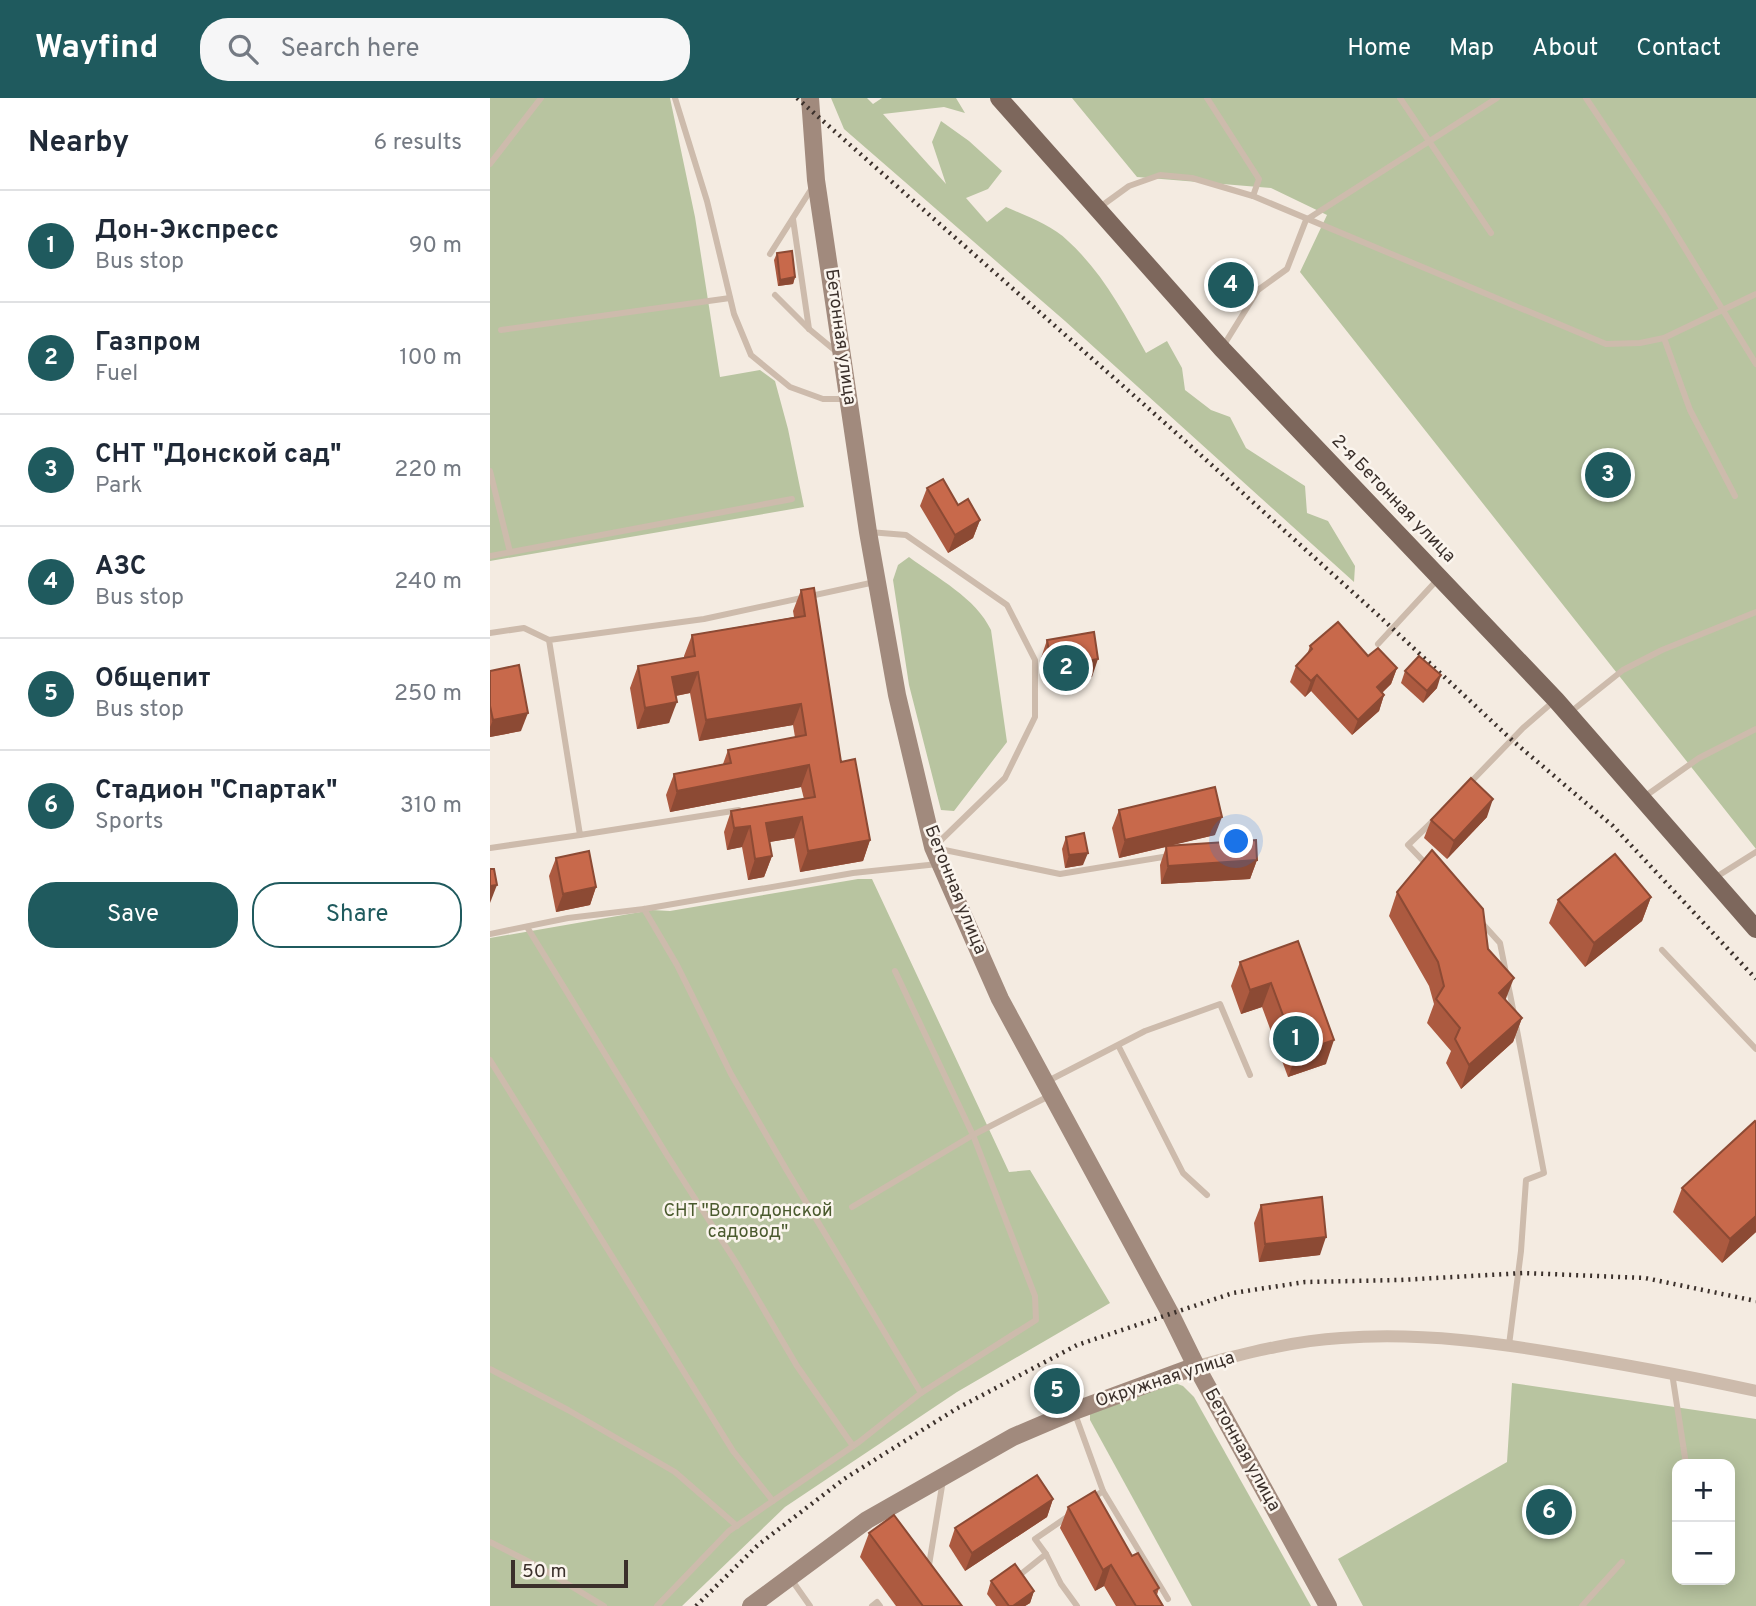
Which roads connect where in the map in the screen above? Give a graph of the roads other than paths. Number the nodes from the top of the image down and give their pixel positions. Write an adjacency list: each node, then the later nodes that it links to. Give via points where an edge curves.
1 (541, 98): 10 (lane)
2 (675, 98): 20 (lane, via 707,201)
3 (810, 98): 11 (main road, Бетонная улица)
4 (999, 98): 13 (main road, 2-я Бетонная улица)
5 (1207, 98): 12 (lane, via 1259,178)
6 (1400, 98): 9 (lane)
7 (1497, 98): 9 (lane)
8 (1586, 98): 21 (lane)
9 (1429, 141): 15 (lane); 16 (lane)
10 (490, 164)
11 (816, 180): 14 (lane); 26 (main road, Бетонная улица)
12 (1253, 196): 13 (lane, via 1192,178 1160,175 1129,186); 15 (lane)
13 (1098, 209): 25 (main road, 2-я Бетонная улица)
14 (793, 219): 17 (lane); 22 (lane)
15 (1306, 220): 24 (lane, via 1606,344); 25 (lane, via 1287,269 1258,290)
16 (1491, 233)
17 (770, 254)
18 (1756, 293): 21 (lane)
19 (775, 295): 22 (lane)
20 (730, 298): 23 (lane); 28 (lane, via 751,355 790,387 823,399)
21 (1723, 309): 24 (lane); 27 (lane)
22 (809, 329): 26 (lane)
23 (500, 330)
24 (1664, 338): 30 (lane, via 1690,410)
25 (1222, 349): 35 (main road, 2-я Бетонная улица)
26 (843, 357): 28 (main road, Бетонная улица)
27 (1756, 364)
28 (849, 399): 32 (main road, Бетонная улица)
29 (490, 471): 33 (lane)
30 (1735, 496)
31 (792, 499): 33 (lane)
32 (868, 532): 36 (main road, Бетонная улица); 52 (lane, via 906,536 1007,606 1035,660 1035,717 1005,778)
33 (510, 552): 34 (lane)
34 (490, 556)
35 (1440, 578): 40 (lane); 41 (main road, 2-я Бетонная улица)
36 (877, 582): 39 (lane, via 704,619); 52 (main road, Бетонная улица, via 897,695)
37 (1756, 612): 42 (lane, via 1623,670)
38 (490, 633): 39 (lane, via 523,628)
39 (549, 640): 48 (lane)
40 (1378, 644)
41 (1556, 700): 42 (main road, 2-я Бетонная улица); 44 (lane)
42 (1568, 714): 45 (main road, 2-я Бетонная улица)
43 (1756, 729): 45 (lane, via 1699,758)
44 (1463, 791)
45 (1643, 798): 54 (main road, 2-я Бетонная улица)
46 (752, 807): 48 (lane)
47 (1445, 809): 53 (lane, via 1408,845)
48 (580, 835): 49 (lane)
49 (490, 848)
50 (1756, 852): 54 (lane)
51 (1177, 855): 52 (lane, via 1060,874)
52 (937, 856): 55 (lane); 66 (main road, Бетонная улица, via 1000,999)
53 (1436, 874)
54 (1713, 879): 58 (main road, 2-я Бетонная улица)
55 (644, 909): 57 (lane); 75 (lane, via 779,1157)
56 (1473, 913): 70 (lane, via 1500,943 1544,1174 1525,1180)
57 (527, 927): 59 (lane); 77 (lane, via 797,1366)
58 (1756, 929)
59 (490, 934)
60 (1662, 950): 63 (lane)
61 (895, 971): 67 (lane)
62 (1119, 1046): 65 (lane, via 1145,1031 1220,1004); 66 (lane); 68 (lane, via 1183,1173)
63 (1756, 1049)
64 (490, 1060): 82 (lane, via 733,1451)
65 (1250, 1075)
66 (1048, 1089): 67 (lane); 71 (main road, Бетонная улица)
67 (973, 1135): 69 (lane); 75 (lane, via 1035,1296 1036,1320)
68 (1207, 1195)
69 (852, 1208)
70 (1509, 1345): 71 (street, Окружная улица, via 1421,1336 1341,1338 1276,1346); 73 (street, Окружная улица)
71 (1196, 1366): 76 (main road, Окружная улица); 99 (main road, Бетонная улица)
72 (490, 1370): 84 (lane, via 675,1472)
73 (1672, 1373): 74 (street, Окружная улица); 78 (lane)
74 (1756, 1391)
75 (921, 1393): 77 (lane)
76 (1074, 1411): 79 (main road, Окружная улица, via 1013,1437); 80 (lane)
77 (853, 1446): 82 (lane)
78 (1685, 1459)
79 (944, 1475): 89 (main road, Окружная улица, via 867,1520); 90 (lane, via 929,1565)
80 (1103, 1491): 81 (lane); 91 (lane)
81 (1092, 1499)
82 (773, 1501): 84 (lane)
83 (1081, 1508): 86 (lane, via 1035,1539)
84 (737, 1526): 93 (lane)
85 (490, 1542): 92 (lane)
86 (1046, 1554): 88 (lane); 98 (lane)
87 (1622, 1562): 100 (lane)
88 (1021, 1573)
89 (789, 1577): 94 (main road, Окружная улица); 95 (lane)
90 (934, 1577)
91 (1168, 1599)
92 (604, 1606)
93 (657, 1606)
94 (751, 1606)
95 (810, 1606)
96 (872, 1606): 97 (lane, via 877,1602)
97 (880, 1606)
98 (1077, 1606)
99 (1328, 1606)
100 (1582, 1606)

